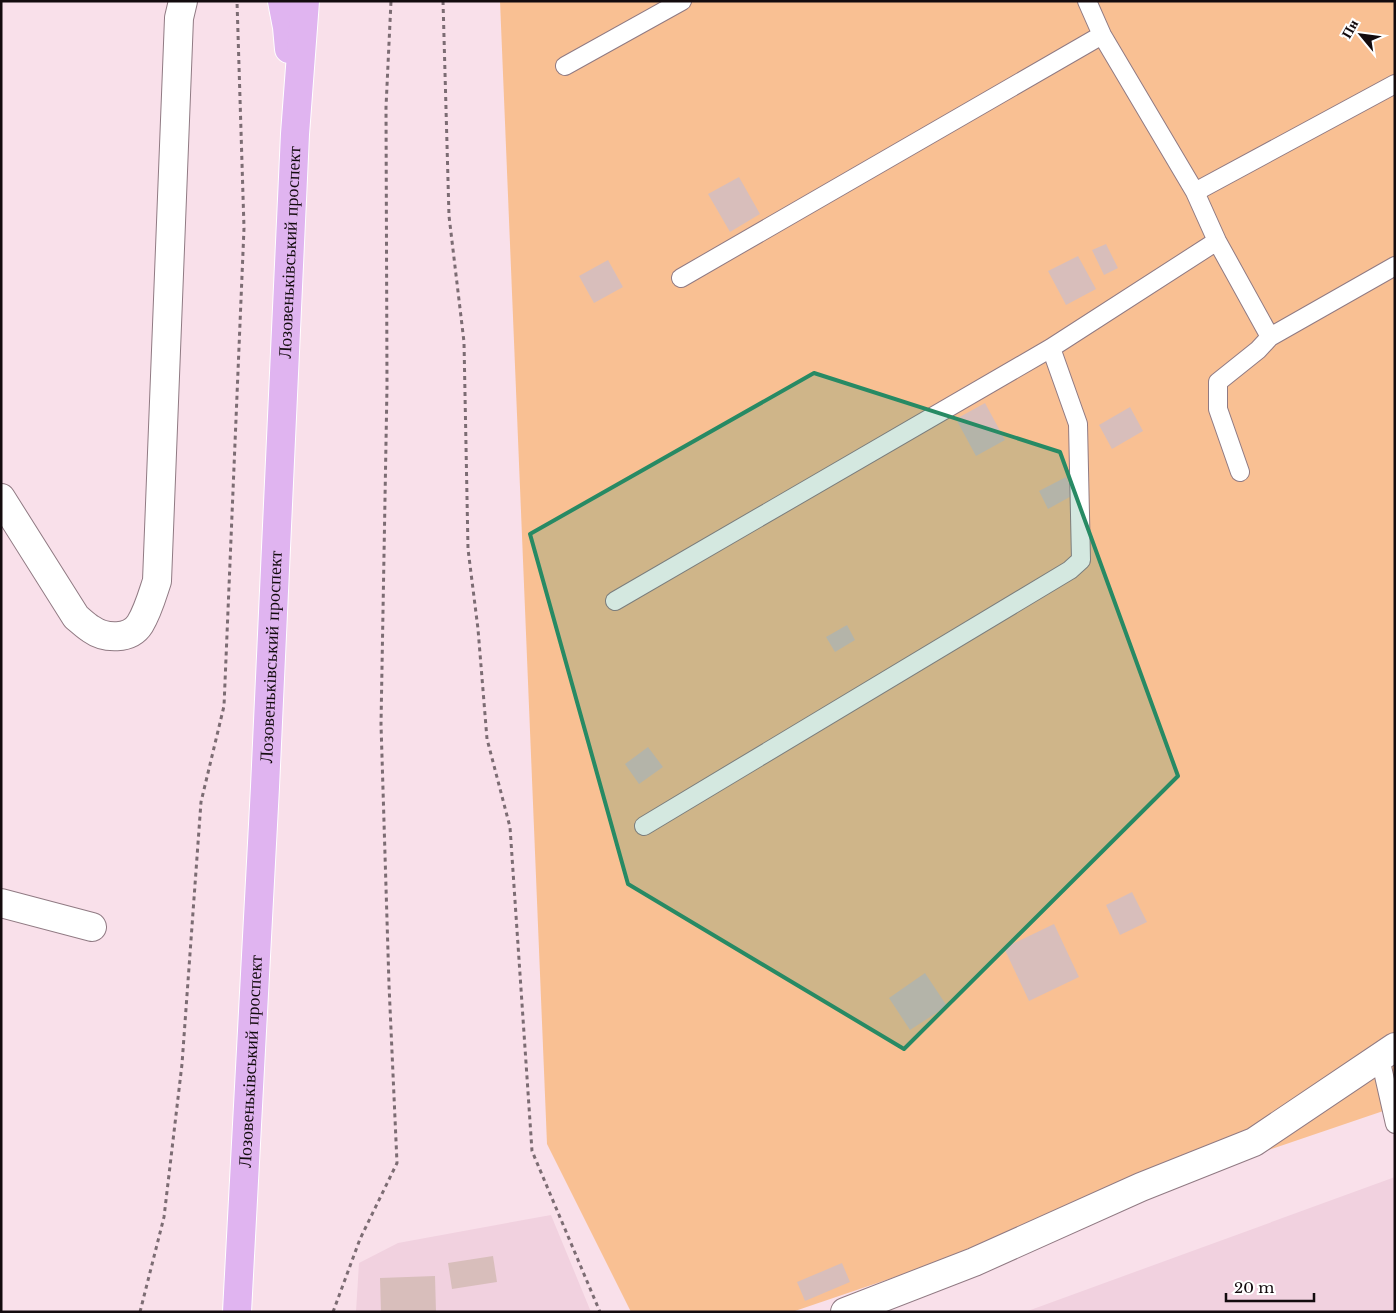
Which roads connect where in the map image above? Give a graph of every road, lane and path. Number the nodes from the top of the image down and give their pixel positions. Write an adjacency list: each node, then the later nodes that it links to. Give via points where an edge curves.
1 (183, 1): 21 (street, via 179,28 157,581 139,626 128,635 110,636 92,630 76,616)
2 (237, 1): 28 (path, via 244,228 224,706 201,802 182,1064 164,1217)
3 (282, 1): 13 (highway)
4 (305, 1): 13 (highway, Лозовеньківський проспект)
5 (318, 1): 13 (highway)
6 (391, 1): 30 (path, via 386,107 387,386 381,724 397,1163 360,1239)
7 (443, 1): 31 (path, via 449,216 464,342 468,549 487,739 510,827 532,1151)
8 (682, 1): 11 (lane)
9 (1087, 1): 10 (lane)
10 (1102, 36): 14 (lane); 17 (lane)
11 (565, 66)
12 (1395, 84): 14 (lane)
13 (295, 134): 29 (highway, Лозовеньківський проспект)
14 (1195, 192): 15 (lane)
15 (1216, 241): 18 (lane); 19 (lane)
16 (1395, 266): 18 (lane)
17 (681, 278)
18 (1270, 337): 20 (lane, via 1218,382 1218,409)
19 (1051, 348): 22 (lane); 23 (lane, via 1078,424 1081,560 1070,570)
20 (1240, 472)
21 (1, 498)
22 (615, 601)
23 (644, 826)
24 (1, 903): 25 (street)
25 (92, 927)
26 (1387, 1053): 27 (lane); 32 (street, via 1254,1142 1141,1187 974,1262)
27 (1395, 1124)
28 (140, 1312)
29 (237, 1312)
30 (333, 1312)
31 (600, 1312)
32 (845, 1312)

